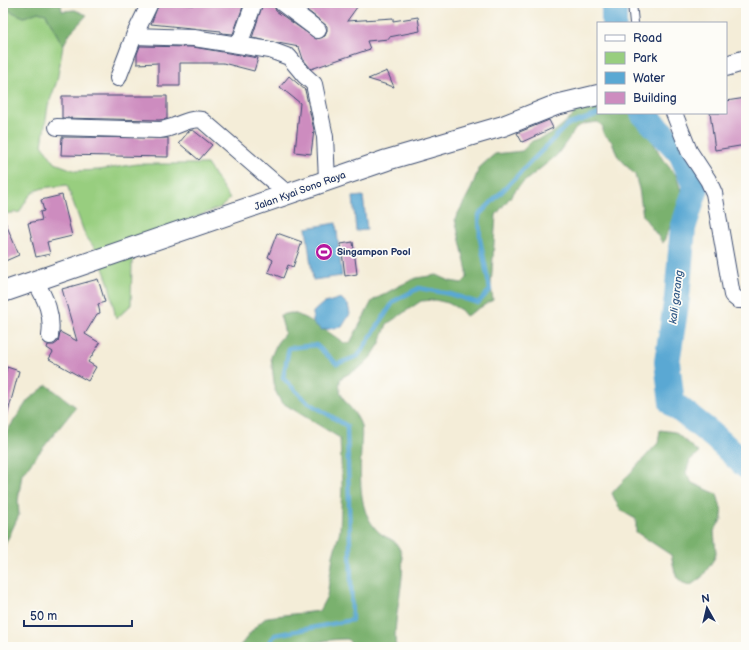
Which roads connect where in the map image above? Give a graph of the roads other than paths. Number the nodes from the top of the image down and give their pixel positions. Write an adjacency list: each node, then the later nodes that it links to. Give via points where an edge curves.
1 (150, 3): 7 (street)
2 (254, 3): 8 (street)
3 (282, 3): 6 (street)
4 (632, 3): 5 (lane)
5 (634, 22)
6 (318, 30)
7 (134, 36): 8 (street, via 194,38); 11 (street)
8 (239, 45): 15 (street, via 270,50 289,57 314,84 325,137)
9 (746, 60): 10 (street)
10 (727, 66)
11 (118, 78)
12 (597, 95): 15 (street, Jalan Kyai Sono Raya, via 556,105 503,126)
13 (674, 114): 19 (street, via 689,151 714,193 732,295 738,300)
14 (57, 127): 16 (street, via 160,130 189,119 202,120)
15 (327, 180): 16 (street, Jalan Kyai Sono Raya)
16 (289, 195): 17 (street, Jalan Kyai Sono Raya)
17 (35, 281): 18 (street, Jalan Kyai Sono Raya); 20 (street, via 45,297 49,311 52,325)
18 (3, 292)
19 (746, 300)
20 (50, 336)

